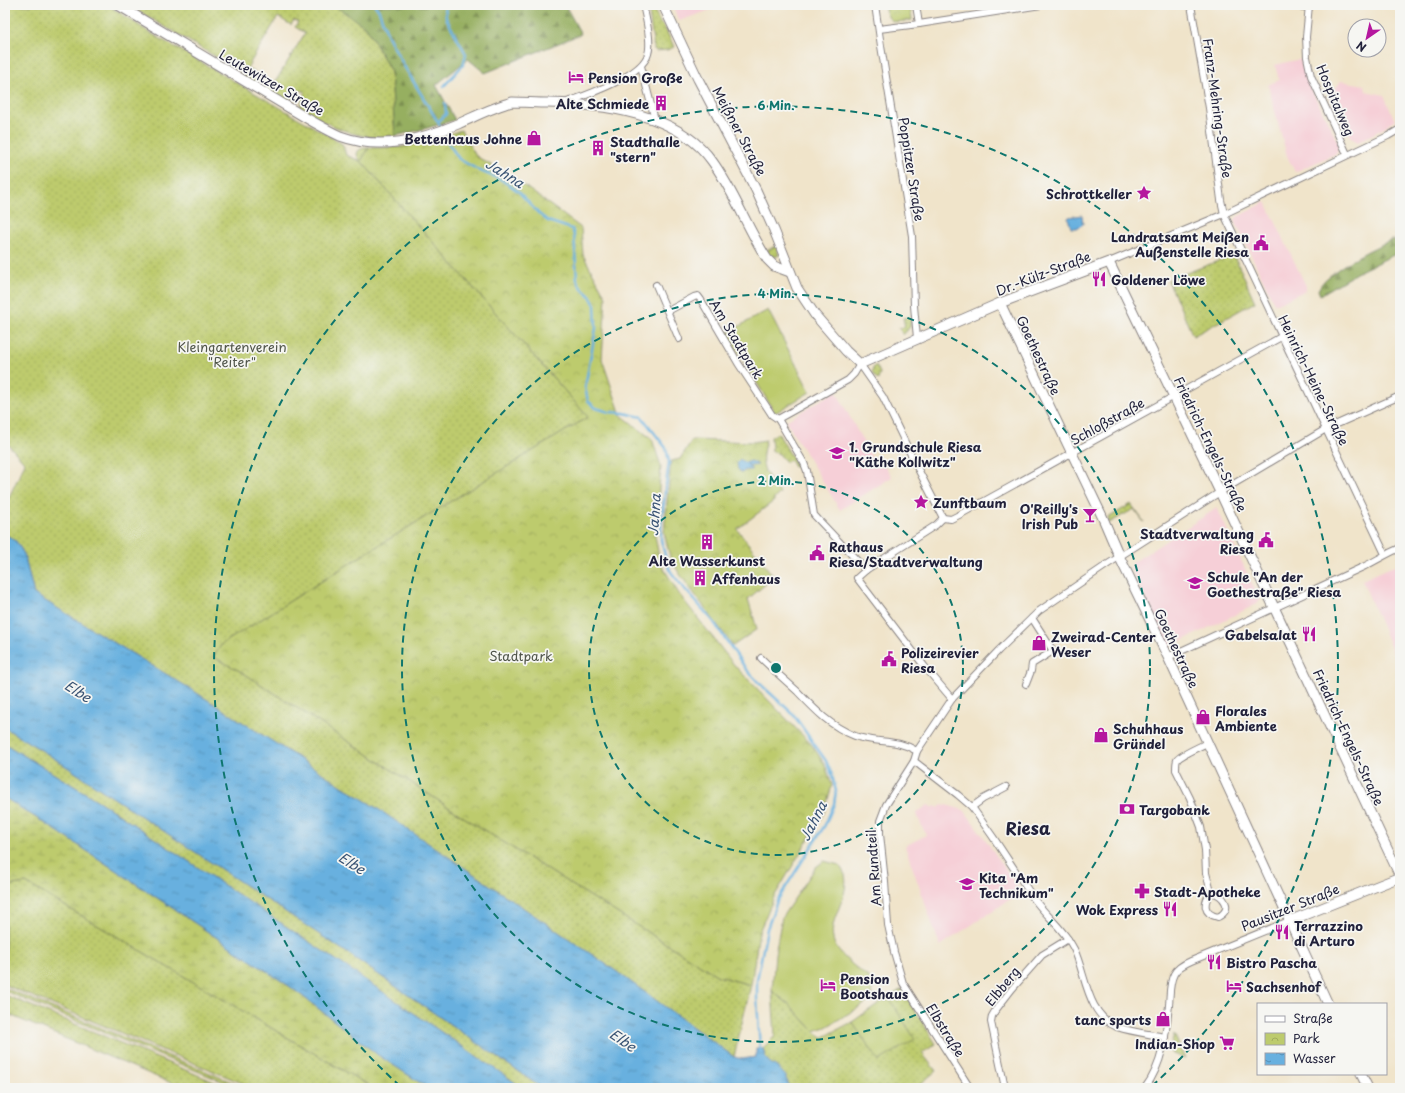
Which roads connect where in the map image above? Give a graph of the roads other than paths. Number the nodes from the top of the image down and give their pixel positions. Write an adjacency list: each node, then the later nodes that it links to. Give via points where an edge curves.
1 (118, 5): 13 (main road, Leutewitzer Straße, via 302,116 353,140 372,143 401,142 456,125 503,104)
2 (643, 5): 12 (street, via 648,54)
3 (663, 5): 21 (main road, Meißner Straße, via 756,190)
4 (875, 5): 11 (street, Poppitzer Straße)
5 (916, 5): 10 (street)
6 (1041, 5): 10 (street)
7 (1191, 5): 19 (street, Franz-Mehring-Straße)
8 (1292, 5): 9 (street)
9 (1309, 7): 18 (street, Hospitalweg, via 1306,37 1311,76)
10 (919, 24): 11 (street)
11 (879, 29): 26 (street, Poppitzer Straße, via 912,236)
12 (642, 65): 13 (street, via 615,83); 14 (street)
13 (563, 103): 14 (main road, Leutewitzer Straße, via 626,110)
14 (655, 120): 21 (main road, Leutewitzer Straße, via 692,139 707,154 767,259 774,266)
15 (1400, 129): 17 (street, Dr.-Külz-Straße)
16 (1400, 133): 17 (street, Dr.-Külz-Straße)
17 (1388, 136): 18 (street, Dr.-Külz-Straße)
18 (1347, 154): 19 (street, Dr.-Külz-Straße)
19 (1224, 214): 20 (street, Dr.-Külz-Straße); 25 (street, Heinrich-Heine-Straße)
20 (1109, 262): 23 (main road, Dr.-Külz-Straße); 29 (main road, Friedrich-Engels-Straße)
21 (790, 272): 28 (main road, Meißner Straße, via 815,315)
22 (656, 285): 24 (street)
23 (1000, 303): 26 (main road, Dr.-Külz-Straße); 33 (main road, Goethestraße)
24 (668, 311): 27 (street); 31 (street, Am Stadtpark, via 698,296 772,416)
25 (1281, 337): 29 (street, Schloßstraße); 32 (street, Heinrich-Heine-Straße)
26 (917, 338): 28 (main road, Dr.-Külz-Straße)
27 (679, 339)
28 (860, 364): 31 (street, via 848,380); 35 (street, via 883,397)
29 (1174, 396): 33 (street, Schloßstraße); 34 (main road, Friedrich-Engels-Straße)
30 (1400, 396): 32 (street, Am Rundteil)
31 (778, 419): 39 (street, via 804,462 814,515)
32 (1326, 429): 34 (street, Am Rundteil); 37 (street, Heinrich-Heine-Straße)
33 (1071, 453): 35 (street, Schloßstraße, via 961,514 951,519); 38 (main road, Goethestraße)
34 (1220, 492): 38 (street, Am Rundteil); 40 (main road, Friedrich-Engels-Straße)
35 (943, 518): 39 (street)
36 (1400, 548): 37 (street)
37 (1385, 554): 40 (street)
38 (1120, 558): 41 (street, Am Rundteil); 42 (main road, Goethestraße)
39 (866, 570): 45 (street, via 857,578)
40 (1274, 609): 42 (street); 51 (main road, Friedrich-Engels-Straße)
41 (1032, 618): 44 (street, via 1053,651 1032,664); 45 (street, Am Rundteil)
42 (1168, 657): 46 (main road, Goethestraße)
43 (761, 658): 47 (street, via 831,723 861,738 904,744)
44 (1026, 684)
45 (952, 700): 47 (street, Am Rundteil)
46 (1207, 743): 52 (street, via 1177,760 1176,770 1201,827 1206,873); 53 (main road, Goethestraße)
47 (917, 752): 48 (street, Am Rundteil)
48 (914, 761): 50 (street); 55 (street, Am Rundteil, via 886,805 880,820 888,925)
49 (1006, 787): 50 (street)
50 (972, 807): 54 (street, via 1034,900)
51 (1400, 877): 53 (main road, Pausitzer Straße)
52 (1211, 892)
53 (1289, 921): 56 (main road, Goethestraße); 57 (street, Pausitzer Straße, via 1190,961 1179,968 1172,979)
54 (1068, 939): 57 (street, via 1101,1016 1119,1028); 60 (street, Elbberg, via 1042,955 992,1016)
55 (903, 983): 59 (street, Elbstraße)
56 (1328, 1003)
57 (1165, 1037): 61 (street, Pausitzer Straße, via 1156,1069)
58 (1362, 1075): 62 (main road)
59 (970, 1088)
60 (1004, 1088)
61 (1145, 1088)
62 (1368, 1088)

